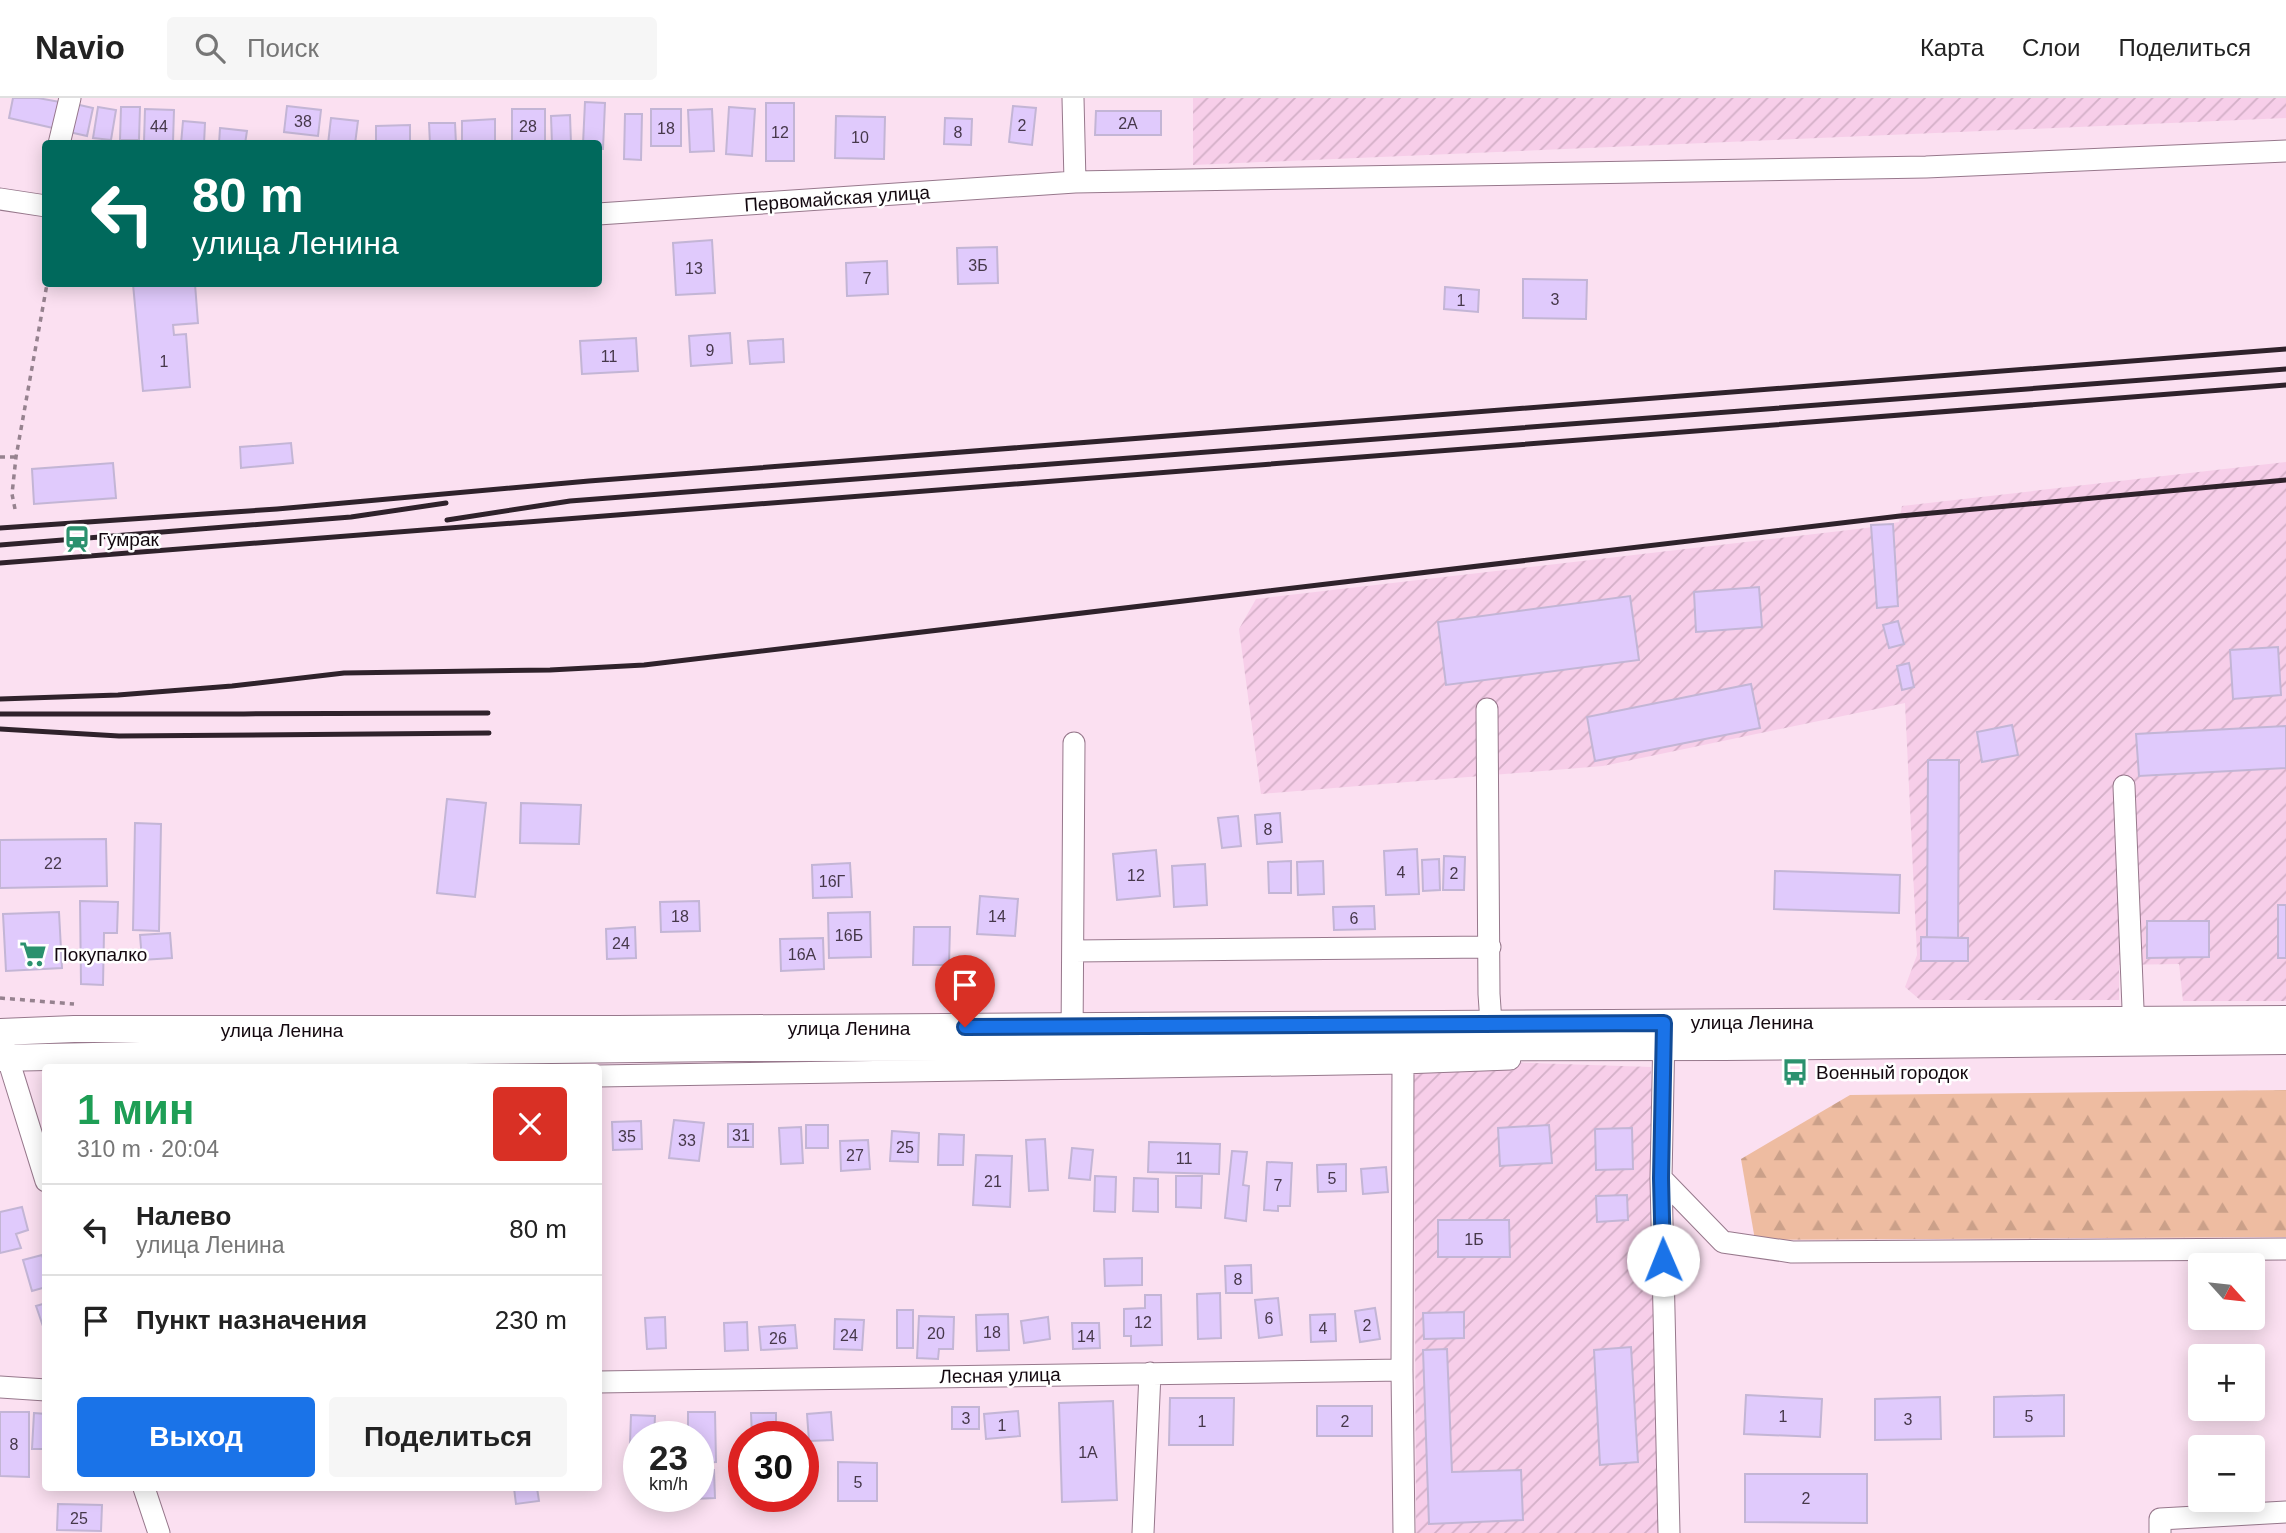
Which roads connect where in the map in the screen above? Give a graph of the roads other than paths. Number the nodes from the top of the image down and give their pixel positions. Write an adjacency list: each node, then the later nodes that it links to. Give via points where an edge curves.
1 (69, 98): 3 (street)
2 (1073, 98): 5 (street)
3 (61, 140)
4 (2286, 151): 5 (street, Первомайская улица, via 1927,167)
5 (1076, 182): 8 (street, Первомайская улица)
6 (0, 198): 7 (street)
7 (42, 205)
8 (602, 214)
9 (1487, 709): 12 (street)
10 (1074, 743): 13 (street)
11 (2124, 786): 15 (street)
12 (1490, 947): 13 (street); 17 (street)
13 (1074, 951): 19 (street)
14 (2286, 1019): 15 (main road, улица Ленина)
15 (2134, 1031): 18 (main road, улица Ленина); 20 (main road, улица Ленина)
16 (0, 1032): 19 (main road, улица Ленина); 23 (street)
17 (1492, 1035): 18 (main road, улица Ленина); 19 (main road, улица Ленина)
18 (1664, 1035): 28 (street)
19 (1072, 1037): 21 (main road, улица Ленина)
20 (2286, 1041)
21 (75, 1056): 23 (main road, улица Ленина); 25 (street, улица Ленина)
22 (1581, 1057): 24 (street)
23 (4, 1058): 27 (street)
24 (1403, 1063): 26 (street); 30 (street)
25 (135, 1064)
26 (602, 1076)
27 (42, 1169)
28 (1661, 1178): 29 (street, via 1723,1242 1792,1252); 40 (street)
29 (2286, 1249)
30 (1402, 1370): 31 (street, Лесная улица); 39 (street)
31 (1150, 1373): 32 (street, Лесная улица); 38 (street)
32 (602, 1382)
33 (0, 1387): 34 (street)
34 (42, 1390)
35 (145, 1491): 37 (street)
36 (2286, 1512): 41 (street, via 2160,1519)
37 (159, 1533)
38 (1143, 1533)
39 (1404, 1533)
40 (1669, 1533)
41 (2160, 1533)

